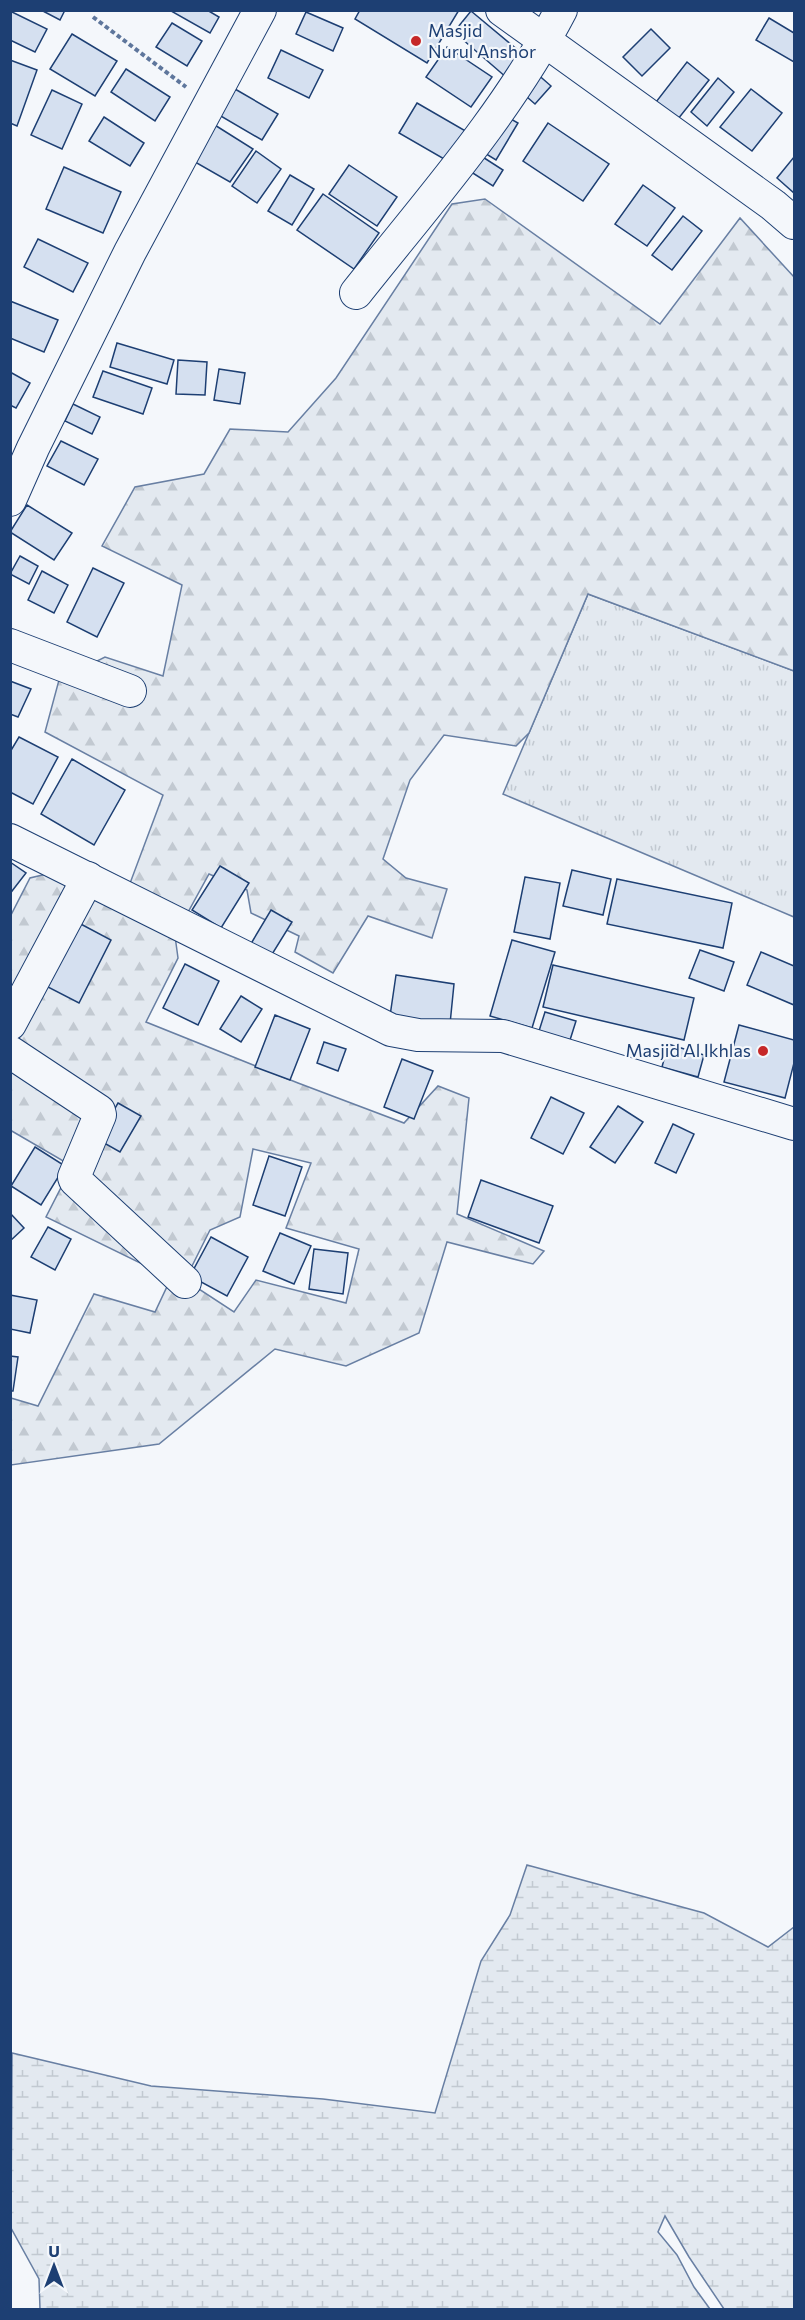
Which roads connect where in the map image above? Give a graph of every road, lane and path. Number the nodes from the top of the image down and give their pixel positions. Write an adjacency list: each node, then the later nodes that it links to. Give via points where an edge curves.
1 (260, 10): 6 (street)
2 (502, 10): 5 (street)
3 (561, 10): 5 (street)
4 (93, 17): 6 (path)
5 (545, 41): 7 (street); 8 (street, via 475,145)
6 (209, 104): 9 (street, via 125,262)
7 (795, 223)
8 (356, 293)
9 (10, 500)
10 (10, 645): 11 (street)
11 (130, 691)
12 (10, 840): 13 (street)
13 (88, 878): 14 (street); 16 (street, via 391,1030 418,1035 503,1036)
14 (10, 1024)
15 (10, 1052): 17 (street, via 99,1111 75,1180)
16 (795, 1124)
17 (185, 1282)

